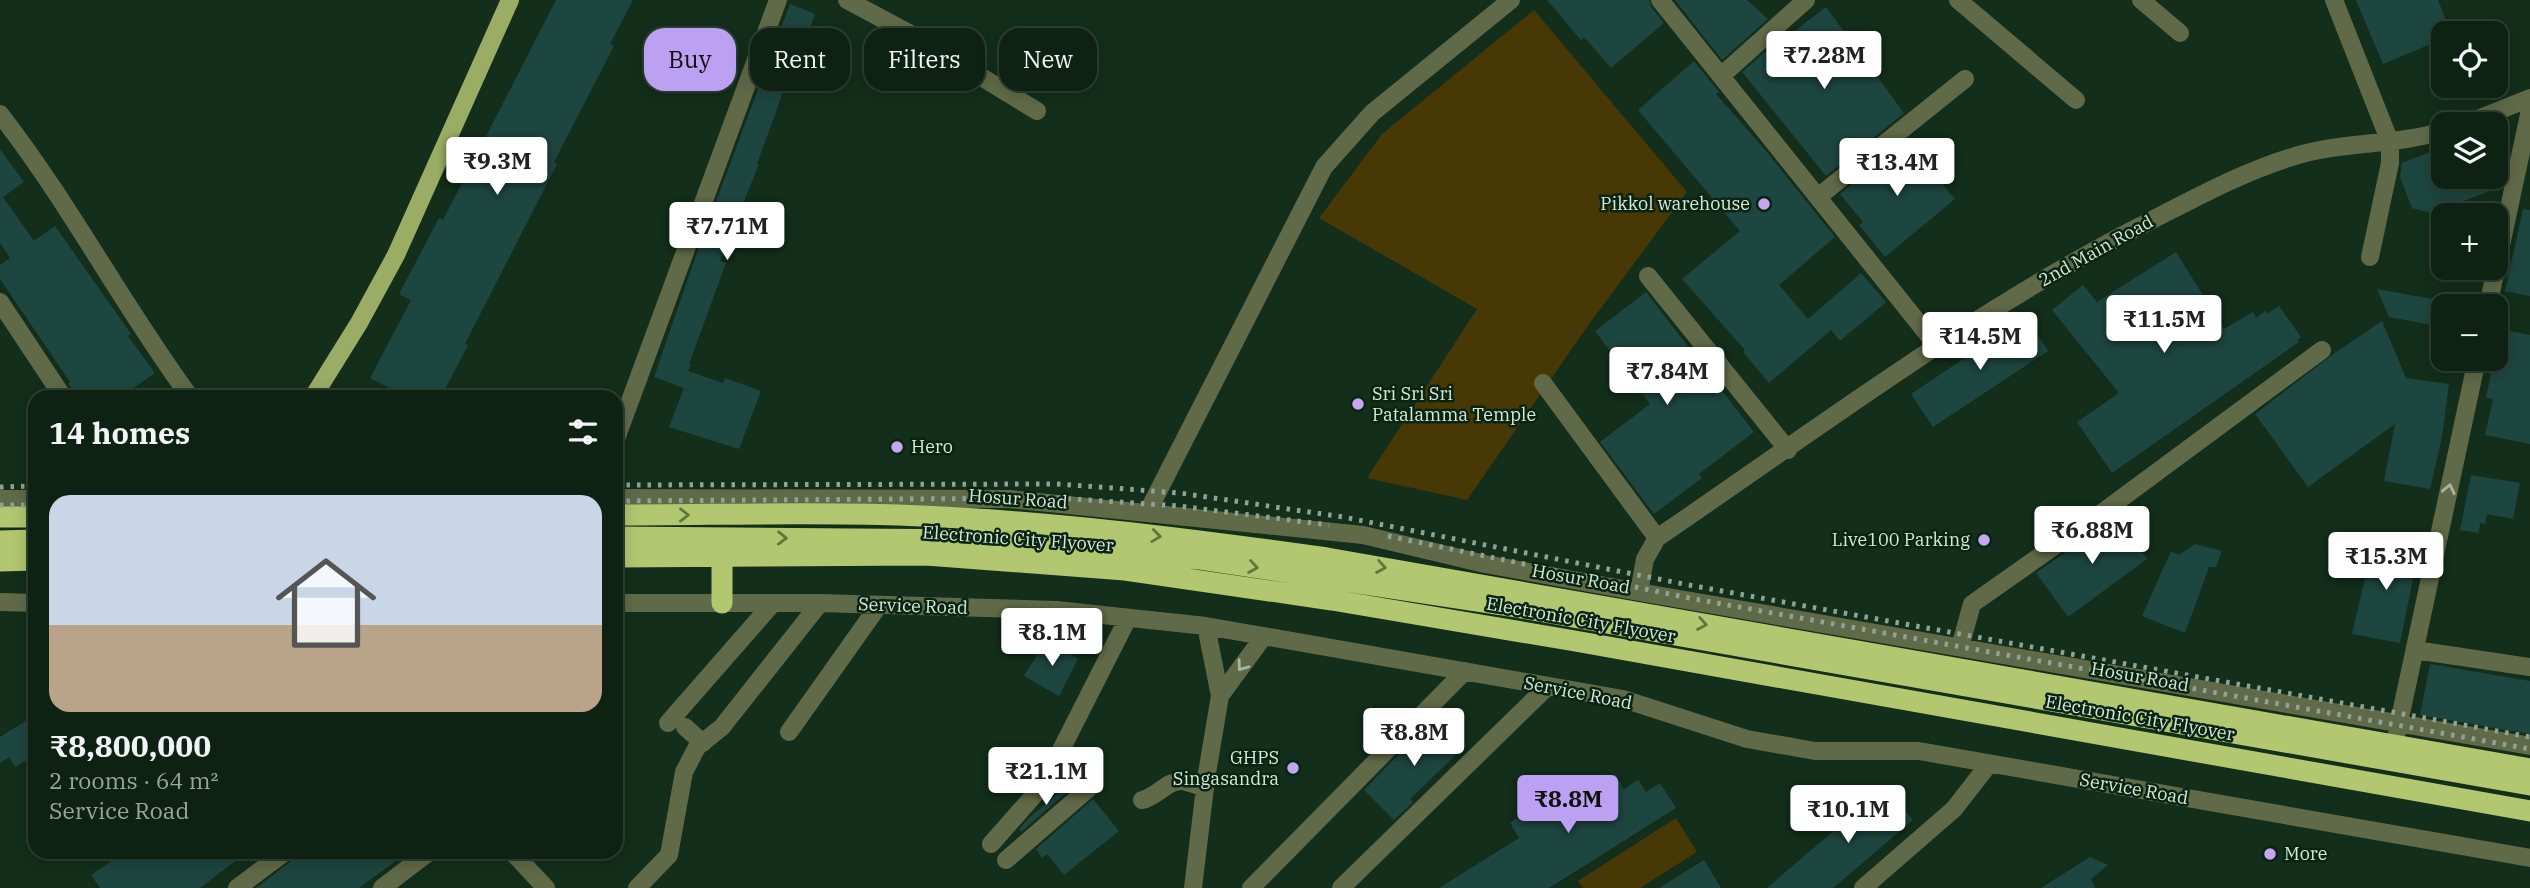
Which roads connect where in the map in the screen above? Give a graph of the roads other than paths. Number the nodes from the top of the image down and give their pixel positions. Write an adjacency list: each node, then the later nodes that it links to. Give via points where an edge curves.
1 (510, 0): 32 (main road, via 396,255)
2 (778, 0): 33 (street)
3 (847, 0): 16 (street, via 918,37)
4 (1511, 0): 38 (street, via 1372,113 1324,167)
5 (1660, 0): 11 (street)
6 (1806, 0): 11 (street)
7 (1958, 0): 14 (street)
8 (2141, 0): 10 (street)
9 (2334, 0): 20 (street)
10 (2180, 33)
11 (1721, 76): 21 (street)
12 (1965, 79): 21 (street)
13 (2530, 98): 17 (street)
14 (2076, 100)
15 (2530, 110): 24 (street)
16 (1037, 111)
17 (2495, 112)
18 (0, 114): 31 (street, via 70,212)
19 (2431, 133): 20 (street, 2nd Main Road)
20 (2390, 142): 22 (street, via 2390,163); 26 (street, 2nd Main Road, via 2293,156 2239,177 2086,253)
21 (1818, 197): 26 (street)
22 (2370, 257)
23 (1648, 276): 34 (street)
24 (2491, 294)
25 (0, 302): 30 (street)
26 (1937, 346): 34 (street, 2nd Main Road)
27 (2322, 349): 64 (street, via 1972,604)
28 (2474, 371): 65 (street, one-way to 28)
29 (1543, 383): 43 (street)
30 (58, 390)
31 (185, 390)
32 (316, 390)
33 (623, 420)
34 (1787, 450): 43 (street, 2nd Main Road)
35 (623, 498): 38 (street, via 1009,499)
36 (0, 499): 37 (street)
37 (28, 499)
38 (1147, 513): 53 (street, via 1363,535 1485,564)
39 (623, 515): 73 (highway, Hosur Road, one-way to 73, via 897,515 1064,524 1243,546)
40 (0, 517): 41 (highway)
41 (28, 517)
42 (623, 537): 78 (highway, Electronic City Flyover, one-way to 78, via 979,540 1200,559 1510,606)
43 (1657, 538): 53 (street, via 1645,559)
44 (28, 540): 45 (highway)
45 (0, 541)
46 (623, 556): 81 (highway, Electronic City Flyover, via 926,555 1125,570 1562,639)
47 (28, 560): 48 (highway)
48 (0, 561)
49 (722, 567): 50 (highway); 57 (highway); 82 (highway, via 925,568 1111,582 1278,603)
50 (623, 568)
51 (0, 571): 52 (highway)
52 (28, 571)
53 (1639, 592): 64 (street)
54 (0, 602): 55 (street)
55 (28, 603)
56 (623, 603): 57 (street, Service Road)
57 (722, 603): 58 (street, Service Road)
58 (773, 603): 59 (street, Service Road); 72 (street, via 677,725)
59 (820, 603): 60 (street, Service Road); 72 (street, via 722,726)
60 (879, 605): 61 (street, Service Road, via 1056,610); 71 (street)
61 (1128, 618): 62 (street, Service Road); 75 (street, via 1062,748)
62 (1206, 626): 63 (street, Service Road); 69 (street)
63 (1264, 636): 67 (street, Service Road); 69 (street, one-way to 69)
64 (1961, 647): 70 (street)
65 (2415, 650): 66 (street); 70 (street)
66 (2530, 667)
67 (1465, 671): 68 (street, Service Road); 94 (street)
68 (1548, 686): 76 (street, Service Road, via 1623,699 1747,739 1815,751 1919,751); 95 (street)
69 (1220, 696): 79 (street)
70 (2399, 723): 73 (street); 74 (street)
71 (789, 732)
72 (703, 743): 92 (street, via 684,772 669,855)
73 (2395, 745): 77 (highway, Hosur Road)
74 (2530, 746)
75 (1062, 759): 83 (street); 88 (street, via 1087,782 1088,789)
76 (1989, 764): 84 (street, Service Road); 96 (street, via 1954,809)
77 (2530, 769)
78 (2530, 785)
79 (1205, 788): 80 (street, via 1182,781); 93 (street)
80 (1142, 800)
81 (2530, 811)
82 (2530, 821)
83 (990, 844)
84 (2530, 858)
85 (276, 859): 89 (street)
86 (420, 859): 90 (street)
87 (519, 859): 91 (street)
88 (1006, 860)
89 (237, 888)
90 (382, 888)
91 (546, 888)
92 (637, 888)
93 (1193, 888)
94 (1251, 888)
95 (1341, 888)
96 (1863, 888)

